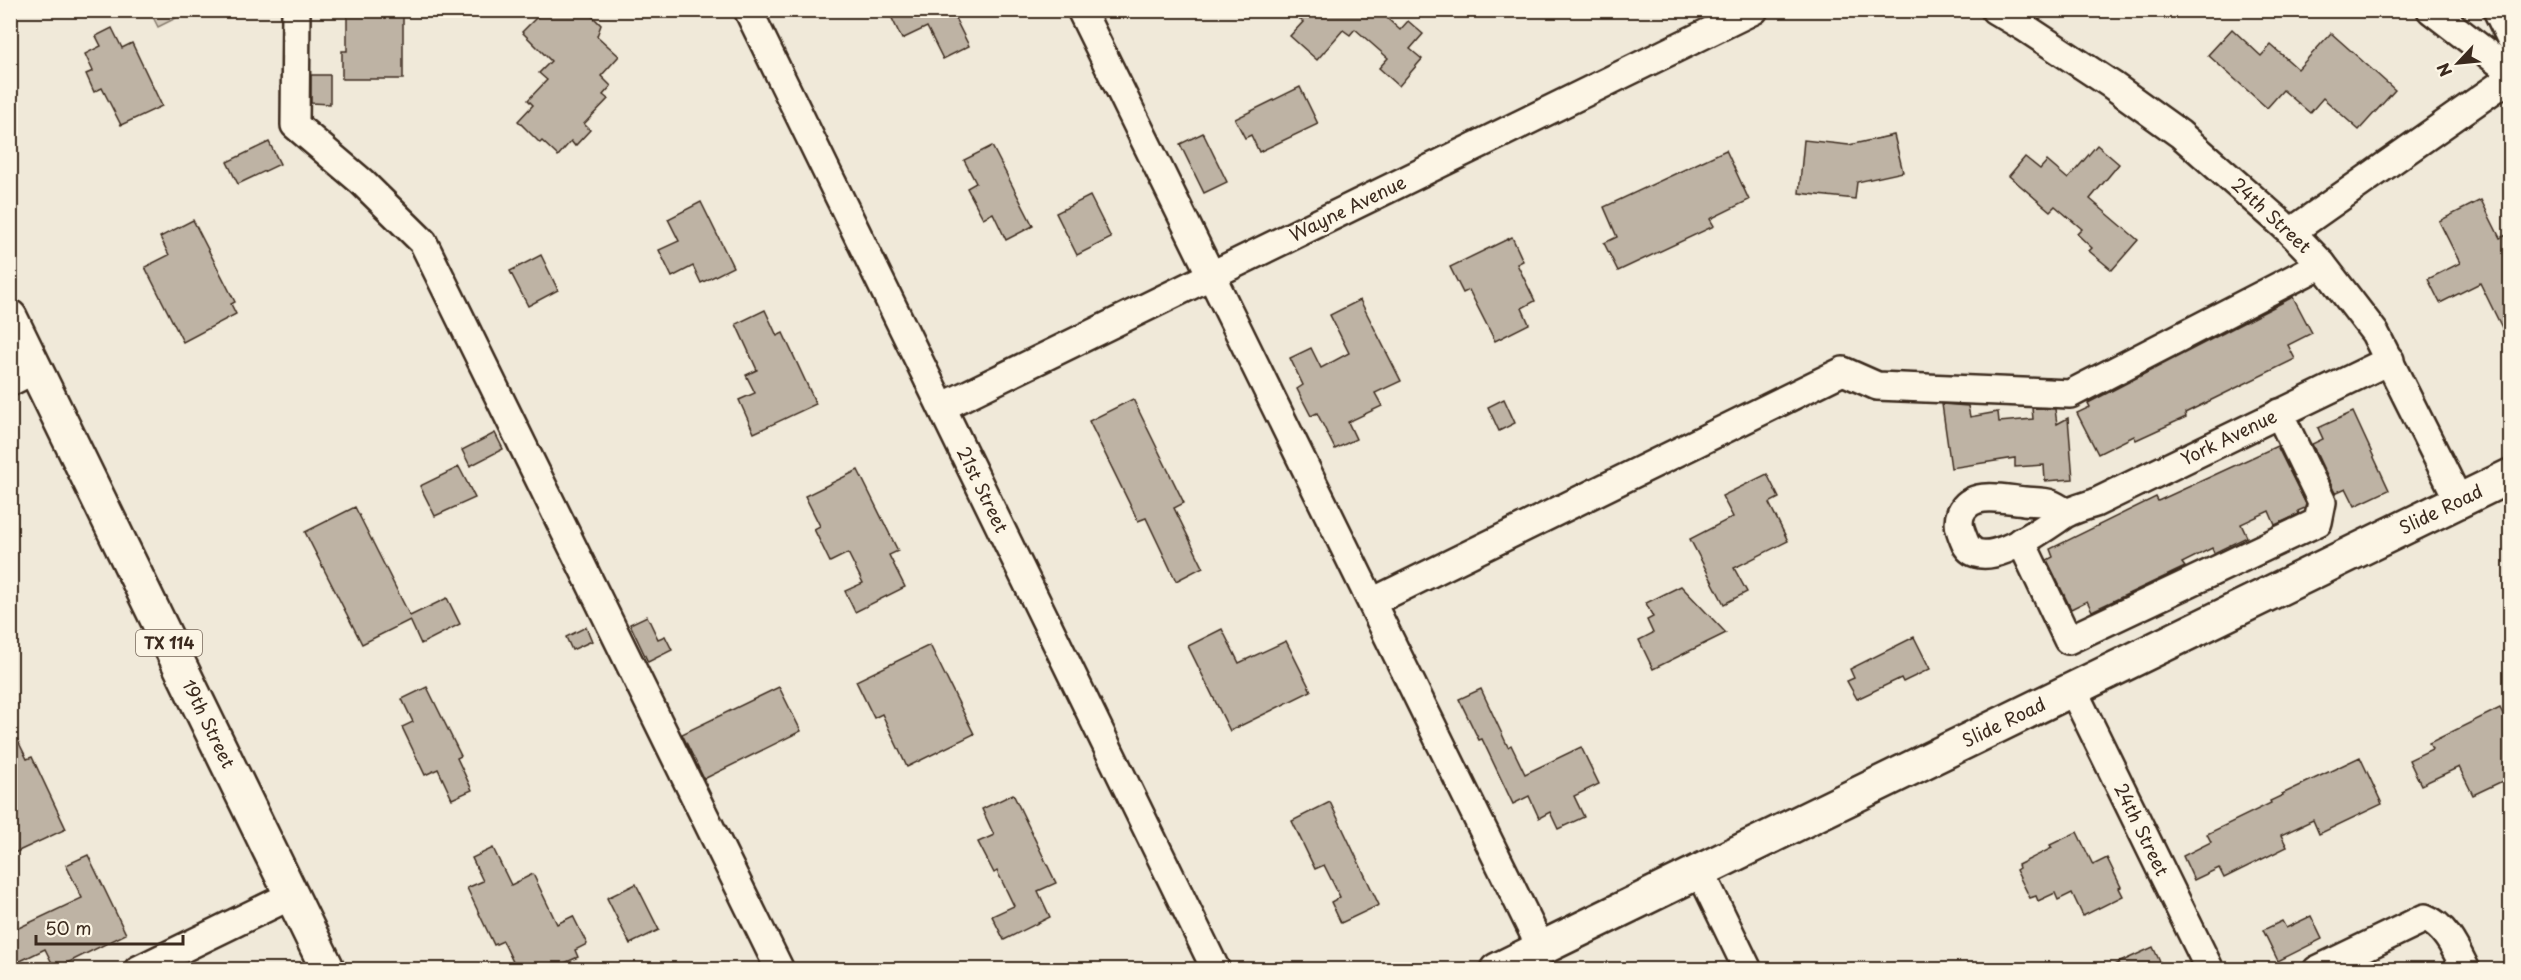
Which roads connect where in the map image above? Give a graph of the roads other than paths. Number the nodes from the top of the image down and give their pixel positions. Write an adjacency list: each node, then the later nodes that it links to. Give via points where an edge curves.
1 (296, 10): 29 (street, via 295,125 362,182 423,242)
2 (748, 10): 16 (street, 21st Street)
3 (1082, 10): 12 (street)
4 (1754, 10): 12 (street, Wayne Avenue)
5 (1995, 10): 10 (street, 24th Street, via 2180,134)
6 (2431, 10): 9 (street)
7 (2497, 10): 8 (street)
8 (2511, 37)
9 (2509, 81): 10 (street)
10 (2291, 232): 11 (street, 24th Street)
11 (2322, 264): 14 (street, 24th Street); 22 (street, via 2070,394 1877,386 1843,371)
12 (1213, 275): 16 (street, Wayne Avenue); 22 (street)
13 (10, 317): 15 (main road, 19th Street / TX 114)
14 (2390, 360): 17 (street, York Avenue); 19 (street, 24th Street)
15 (23, 376): 25 (main road, 19th Street / TX 114)
16 (942, 407): 30 (street, 21st Street)
17 (2279, 413): 20 (street, York Avenue); 21 (street, via 2322,502 2318,522 2068,640)
18 (2511, 476): 19 (main road, Slide Road)
19 (2459, 501): 23 (main road, Slide Road)
20 (2067, 513): 21 (street, York Avenue); 21 (street, York Avenue, via 2051,504 1990,497 1970,502 1964,509 1959,525 1972,552 1993,554)
21 (2021, 541)
22 (1372, 602): 26 (street)
23 (2073, 690): 24 (main road, Slide Road); 33 (street, 24th Street)
24 (1700, 871): 26 (main road, Slide Road); 32 (street)
25 (292, 895): 27 (street); 28 (main road, 19th Street / TX 114)
26 (1541, 948): 31 (main road, Slide Road)
27 (138, 969)
28 (328, 969)
29 (780, 969)
30 (1216, 969)
31 (1500, 969)
32 (1748, 969)
33 (2210, 969)
34 (2317, 969): 35 (street, via 2425,918 2436,922)
35 (2466, 969)

